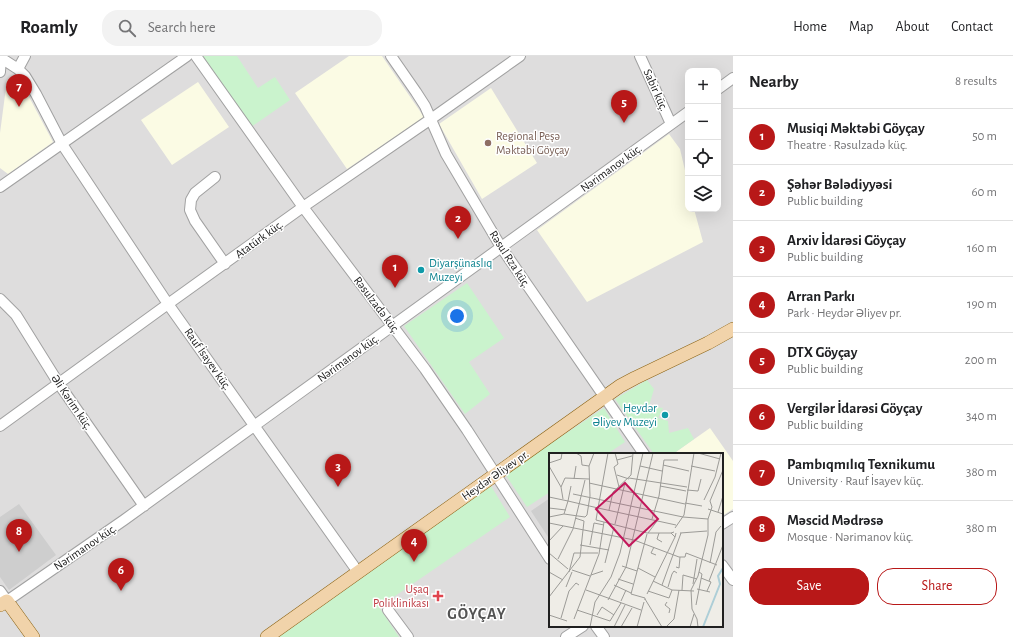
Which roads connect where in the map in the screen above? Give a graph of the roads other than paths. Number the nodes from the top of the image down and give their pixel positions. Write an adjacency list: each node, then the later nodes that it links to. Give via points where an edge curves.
1 (25, 56): 8 (street)
2 (187, 56): 15 (street)
3 (196, 56): 19 (street, Rəsulzadə küç.)
4 (391, 56): 13 (street, Rəsul Rza küç.)
5 (520, 56): 13 (street, Atatürk küç.)
6 (640, 56): 14 (street, Sabir küç.)
7 (1, 57): 8 (street); 9 (street)
8 (18, 69): 15 (street, Rauf İsayev küç., via 36,94)
9 (0, 72)
10 (733, 78): 11 (street)
11 (721, 87)
12 (685, 114): 14 (street, Nərimanov küç.)
13 (431, 119): 19 (street, Atatürk küç.); 20 (street, Rəsul Rza küç., via 446,154)
14 (671, 124): 20 (street, Nərimanov küç.)
15 (62, 144): 17 (street); 23 (street, Rauf İsayev küç.)
16 (215, 176): 21 (street, via 195,194 191,200 190,210)
17 (5, 180): 18 (street)
18 (0, 187)
19 (303, 207): 21 (street, Atatürk küç.); 24 (street, Rəsulzadə küç.)
20 (501, 247): 24 (street, Nərimanov küç.); 27 (street, Rəsul Rza küç.)
21 (225, 264): 23 (street, Atatürk küç.)
22 (0, 299): 26 (street, Əli Kərim küç., via 16,315)
23 (168, 304): 26 (street, Atatürk küç.); 29 (street, Rauf İsayev küç.)
24 (392, 325): 29 (street, Nərimanov küç.); 31 (street, Rəsulzadə küç., via 425,369)
25 (733, 329): 27 (main road, Heydər Əliyev pr., via 635,378)
26 (59, 384): 28 (street, Atatürk küç.); 32 (street, Əli Kərim küç.)
27 (604, 397): 30 (street, Rəsul Rza küç.); 31 (main road, Heydər Əliyev pr.)
28 (0, 426)
29 (255, 426): 32 (street, Nərimanov küç.); 37 (street, Rauf İsayev küç.)
30 (643, 453)
31 (496, 475): 35 (street, Rəsulzadə küç.); 37 (main road, Heydər Əliyev pr.)
32 (144, 506): 39 (street, Nərimanov küç.)
33 (733, 517): 34 (street)
34 (723, 523)
35 (549, 557)
36 (723, 566): 38 (street)
37 (358, 572): 44 (main road, Heydər Əliyev pr.)
38 (733, 580)
39 (2, 599): 43 (main road)
40 (388, 610): 45 (street)
41 (581, 627): 46 (street)
42 (597, 627): 47 (street)
43 (33, 637)
44 (267, 637)
45 (408, 637)
46 (566, 637)
47 (604, 637)

